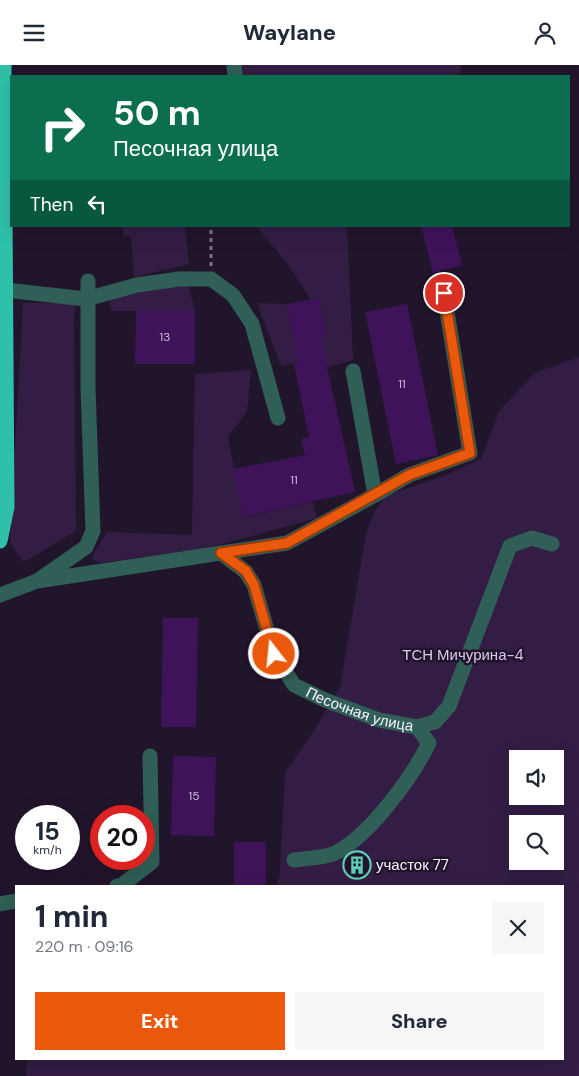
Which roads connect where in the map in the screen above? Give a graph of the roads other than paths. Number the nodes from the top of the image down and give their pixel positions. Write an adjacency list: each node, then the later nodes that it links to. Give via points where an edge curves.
1 (4, 65): 3 (highway)
2 (88, 281): 5 (lane)
3 (6, 290): 5 (lane); 9 (highway, via 7,507)
4 (444, 293): 8 (lane, via 470,453 409,475)
5 (89, 298): 7 (lane, via 137,285 179,279 211,279 233,295 252,324); 12 (lane, via 88,387 93,531 86,547)
6 (353, 371): 8 (lane)
7 (278, 418)
8 (375, 495): 11 (lane, via 287,543)
9 (0, 541)
10 (552, 544): 14 (lane, Песочная улица, via 532,538 510,546 449,706 435,722)
11 (221, 553): 12 (lane); 14 (lane, Песочная улица, via 246,571 254,585 274,654 294,685 379,720)
12 (37, 581): 13 (lane)
13 (0, 595)
14 (417, 727): 16 (lane, via 429,743 419,763 374,822 338,852)
15 (150, 757): 17 (lane, via 152,862)
16 (294, 860)
17 (122, 885)
18 (15, 901): 19 (lane)
19 (0, 904)

